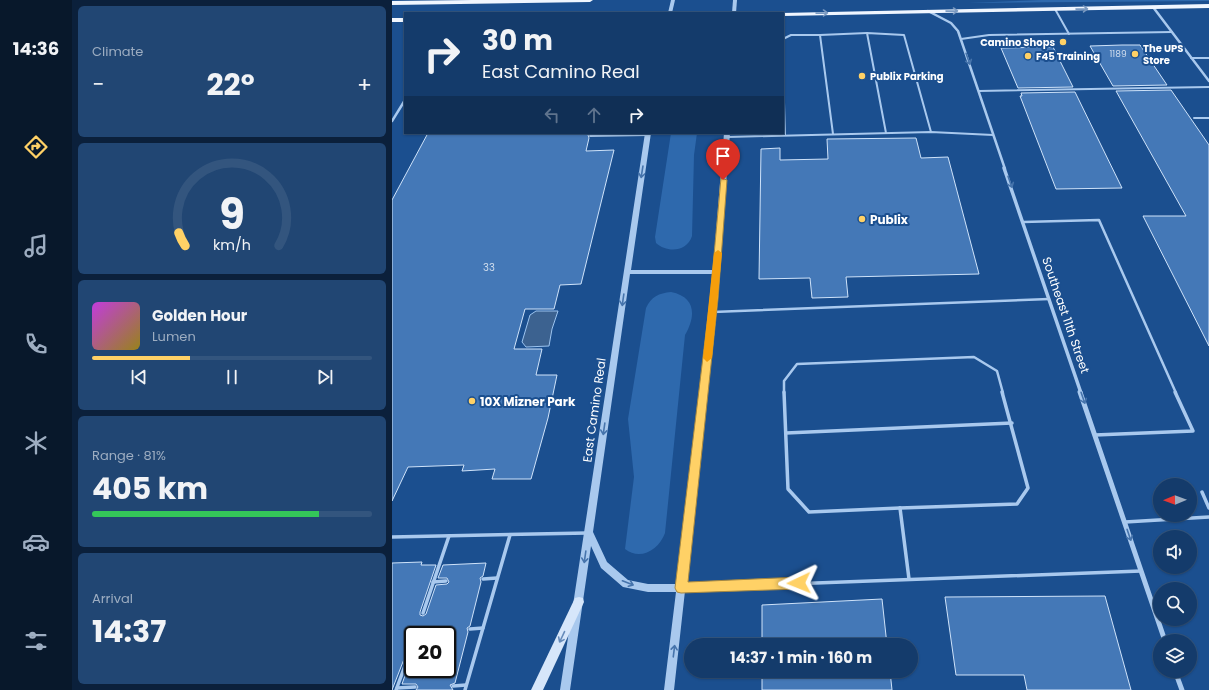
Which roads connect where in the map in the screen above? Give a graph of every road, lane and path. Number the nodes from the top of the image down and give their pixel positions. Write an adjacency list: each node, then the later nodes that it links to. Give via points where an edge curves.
1 (590, 0): 4 (main road)
2 (673, 0): 10 (street)
3 (735, 0): 11 (street)
4 (412, 1): 5 (main road)
5 (392, 3)
6 (1209, 6): 7 (main road)
7 (1153, 7): 8 (main road, one-way to 7); 15 (street)
8 (1055, 9): 9 (main road, one-way to 8); 17 (lane)
9 (928, 11): 12 (main road, one-way to 9); 20 (street, Southeast 11th Street, via 951,23)
10 (670, 12)
11 (734, 12)
12 (784, 14)
13 (392, 20): 14 (main road)
14 (404, 20)
15 (1172, 32): 17 (lane); 21 (street)
16 (867, 33): 18 (lane); 30 (lane, via 904,35); 31 (lane)
17 (1069, 34): 20 (lane)
18 (820, 35): 19 (lane, via 791,35); 33 (lane)
19 (784, 38)
20 (961, 39): 25 (street, Southeast 11th Street, one-way to 25)
21 (1191, 58): 22 (lane); 23 (street)
22 (1209, 58)
23 (1209, 81)
24 (1209, 87): 25 (lane)
25 (979, 91): 35 (street, Southeast 11th Street)
26 (404, 102): 29 (street)
27 (1194, 118): 28 (lane)
28 (1209, 118)
29 (392, 121)
30 (931, 132): 31 (lane); 35 (lane)
31 (886, 133): 33 (lane)
32 (648, 134): 36 (lane); 39 (street, East Camino Real, one-way to 39)
33 (833, 134): 37 (lane)
34 (726, 135): 37 (lane); 40 (street)
35 (994, 135): 38 (street, Southeast 11th Street, one-way to 38)
36 (590, 136)
37 (784, 136)
38 (1023, 222): 41 (street, Southeast 11th Street); 45 (lane, via 1099,220 1193,431)
39 (627, 272): 40 (street); 51 (street, East Camino Real, one-way to 51)
40 (717, 272): 42 (street)
41 (1049, 299): 42 (lane); 45 (street, Southeast 11th Street, one-way to 45)
42 (713, 312): 61 (street)
43 (1012, 423): 44 (lane); 44 (lane, via 997,371 974,357 797,364 784,381); 47 (lane, via 1028,488 1018,504)
44 (786, 432): 47 (lane, via 788,489 809,512)
45 (1096, 435): 50 (street, Southeast 11th Street)
46 (1202, 492): 48 (lane)
47 (900, 508): 58 (lane)
48 (1209, 508)
49 (1209, 517): 50 (lane)
50 (1125, 522): 55 (street, Southeast 11th Street, one-way to 55)
51 (589, 532): 52 (lane); 61 (street, one-way to 61, via 604,565 626,584 648,588); 62 (street, East Camino Real, one-way to 62)
52 (510, 535): 53 (lane); 56 (lane)
53 (449, 536): 54 (lane); 60 (lane)
54 (392, 537)
55 (1142, 571): 58 (lane); 66 (street, Southeast 11th Street)
56 (497, 578): 57 (lane); 64 (lane)
57 (483, 579)
58 (909, 579): 61 (lane)
59 (446, 581): 60 (lane)
60 (433, 582): 63 (lane)
61 (681, 588): 75 (street, one-way to 61)
62 (579, 602): 73 (main road, one-way to 73); 74 (street, East Camino Real)
63 (423, 613)
64 (483, 628): 65 (lane); 71 (lane)
65 (470, 629)
66 (1163, 634)
67 (404, 667): 72 (lane)
68 (1178, 678): 76 (street)
69 (453, 686): 71 (lane)
70 (415, 687): 72 (lane)
71 (465, 688)
72 (396, 689)
73 (537, 690)
74 (565, 690)
75 (669, 690)
76 (1182, 690)

